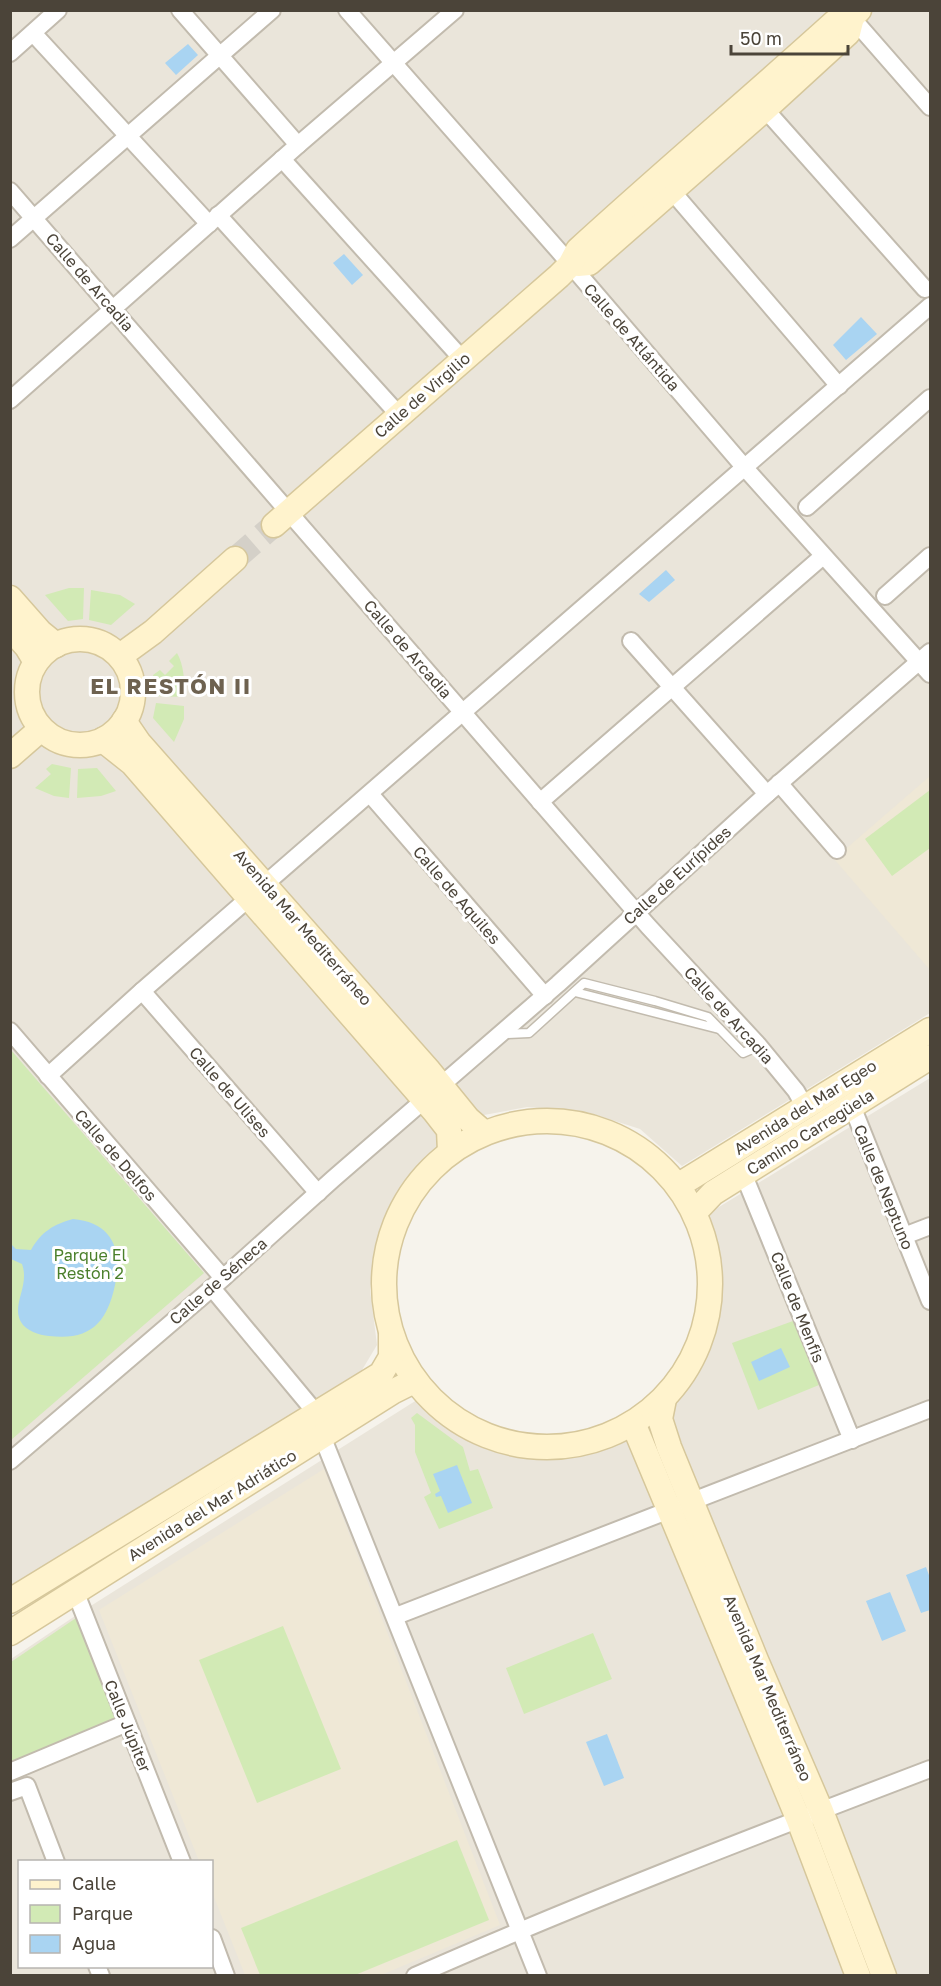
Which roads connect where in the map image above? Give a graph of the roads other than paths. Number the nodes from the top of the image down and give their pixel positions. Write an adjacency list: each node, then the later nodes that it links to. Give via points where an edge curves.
1 (58, 10): 7 (street)
2 (180, 10): 9 (street)
3 (272, 10): 9 (street)
4 (347, 10): 10 (street, Calle de Atlántida)
5 (455, 10): 10 (street)
6 (852, 13): 11 (street); 12 (street, Calle de Virgilio, via 848,33); 21 (street, Calle de Virgilio, via 835,22 658,176 578,250)
7 (33, 33): 8 (street); 13 (street)
8 (10, 53)
9 (220, 56): 13 (street); 14 (street)
10 (394, 64): 14 (street); 21 (street, Calle de Atlántida)
11 (930, 107)
12 (765, 109): 16 (street, Calle de Virgilio); 22 (street)
13 (127, 137): 18 (street); 19 (street)
14 (298, 145): 15 (street)
15 (282, 159): 19 (street); 25 (street)
16 (671, 190): 21 (street, Calle de Virgilio, via 589,262); 27 (street)
17 (10, 191): 18 (street, Calle de Arcadia)
18 (34, 219): 20 (street); 24 (street, Calle de Arcadia)
19 (213, 220): 24 (street); 30 (street)
20 (10, 239)
21 (570, 265): 25 (street, Calle de Virgilio); 31 (street, Calle de Atlántida)
22 (925, 289)
23 (930, 306): 27 (street)
24 (113, 309): 26 (street); 33 (street, Calle de Arcadia)
25 (463, 360): 30 (street, Calle de Virgilio)
26 (17, 385): 29 (street)
27 (839, 386): 31 (street)
28 (930, 398): 32 (street)
29 (10, 400)
30 (399, 415): 33 (street, Calle de Virgilio)
31 (745, 468): 34 (street, Calle de Atlántida); 46 (street)
32 (807, 507)
33 (281, 518): 46 (street, Calle de Arcadia)
34 (823, 556): 44 (street, Calle de Atlántida); 45 (street)
35 (930, 556): 37 (street)
36 (235, 559): 42 (street)
37 (885, 596)
38 (10, 598): 41 (street)
39 (10, 627): 43 (street)
40 (632, 641): 45 (street)
41 (56, 645): 42 (street, via 78,639 101,643); 43 (street)
42 (120, 656): 47 (street, via 131,676 132,688)
43 (36, 662): 48 (street, via 27,696)
44 (927, 662): 51 (street, Calle de Eurípides)
45 (673, 688): 51 (street); 53 (street)
46 (463, 713): 52 (street); 53 (street, Calle de Arcadia)
47 (124, 721): 49 (street); 55 (street, Avenida Mar Mediterráneo)
48 (41, 729): 49 (street, via 70,744 87,745); 50 (street)
49 (103, 740): 55 (street, Avenida Mar Mediterráneo, via 132,763)
50 (10, 756)
51 (773, 788): 54 (street); 56 (street, Calle de Eurípides)
52 (370, 794): 55 (street); 58 (street, Calle de Aquiles)
53 (540, 802): 56 (street, Calle de Arcadia)
54 (837, 850)
55 (258, 892): 57 (street); 65 (street, Avenida Mar Mediterráneo)
56 (636, 913): 58 (street, Calle de Eurípides); 62 (street, Calle de Arcadia)
57 (142, 991): 64 (street); 72 (street, Calle de Ulises)
58 (545, 996): 61 (street, Calle de Eurípides)
59 (930, 1030): 67 (street, Avenida del Mar Egeo)
60 (10, 1031): 64 (street, Calle de Delfos)
61 (499, 1035): 62 (lane, via 529,1033 575,992 718,1029 743,1053); 65 (street, Calle de Eurípides)
62 (759, 1046): 67 (street, Calle de Arcadia)
63 (930, 1057): 66 (street, Camino Carregüela)
64 (48, 1076): 76 (street, Calle de Delfos)
65 (433, 1092): 68 (street, Avenida Mar Mediterráneo); 69 (street, Avenida Mar Mediterráneo, via 449,1130); 72 (street, Calle de Séneca)
66 (852, 1106): 70 (street, Camino Carregüela); 75 (street, Calle de Neptuno)
67 (805, 1107): 71 (street, Avenida del Mar Egeo)
68 (483, 1132): 69 (street); 71 (street, via 541,1119 572,1121 615,1134)
69 (450, 1151): 78 (street, via 414,1188 390,1234 383,1285)
70 (743, 1173): 73 (street, Camino Carregüela, via 712,1193); 84 (street, Calle de Menfis)
71 (679, 1185): 73 (street)
72 (318, 1192): 76 (street, Calle de Séneca)
73 (695, 1212): 80 (street, via 711,1276 707,1321 691,1363)
74 (930, 1226): 75 (street)
75 (904, 1236): 77 (street, Calle de Neptuno)
76 (218, 1283): 83 (street, Calle de Delfos); 85 (street, Calle de Séneca)
77 (930, 1301)
78 (391, 1335): 79 (street); 83 (street, via 391,1357 381,1374)
79 (414, 1381): 82 (street, via 449,1416 492,1439 540,1448 588,1443); 83 (street, Avenida del Mar Adriático)
80 (664, 1399): 82 (street); 86 (street, Avenida Mar Mediterráneo, via 660,1419)
81 (930, 1409): 84 (street)
82 (633, 1423): 86 (street, Avenida Mar Mediterráneo)
83 (319, 1424): 87 (street, Avenida del Mar Adriático); 88 (street, Avenida del Mar Adriático); 89 (street, Calle de Delfos)
84 (852, 1440): 86 (street)
85 (10, 1461)
86 (680, 1505): 89 (street); 95 (street, Avenida Mar Mediterráneo, via 756,1660); 96 (street, Avenida Mar Mediterráneo)
87 (75, 1591): 90 (street, Avenida del Mar Adriático); 91 (street, Calle Júpiter)
88 (10, 1601)
89 (396, 1616): 99 (street, Calle de Delfos)
90 (10, 1633)
91 (127, 1723): 93 (street); 98 (street, Calle Júpiter)
92 (930, 1769): 95 (street)
93 (10, 1772)
94 (10, 1792): 97 (street, via 27,1786)
95 (821, 1811): 96 (street); 105 (street, Avenida Mar Mediterráneo)
96 (798, 1818): 99 (street); 104 (street, Avenida Mar Mediterráneo)
97 (55, 1860)
98 (181, 1860)
99 (519, 1930): 102 (street); 103 (street, Calle de Delfos)
100 (213, 1941): 101 (street)
101 (226, 1976)
102 (415, 1976)
103 (538, 1976)
104 (858, 1976)
105 (884, 1976)

